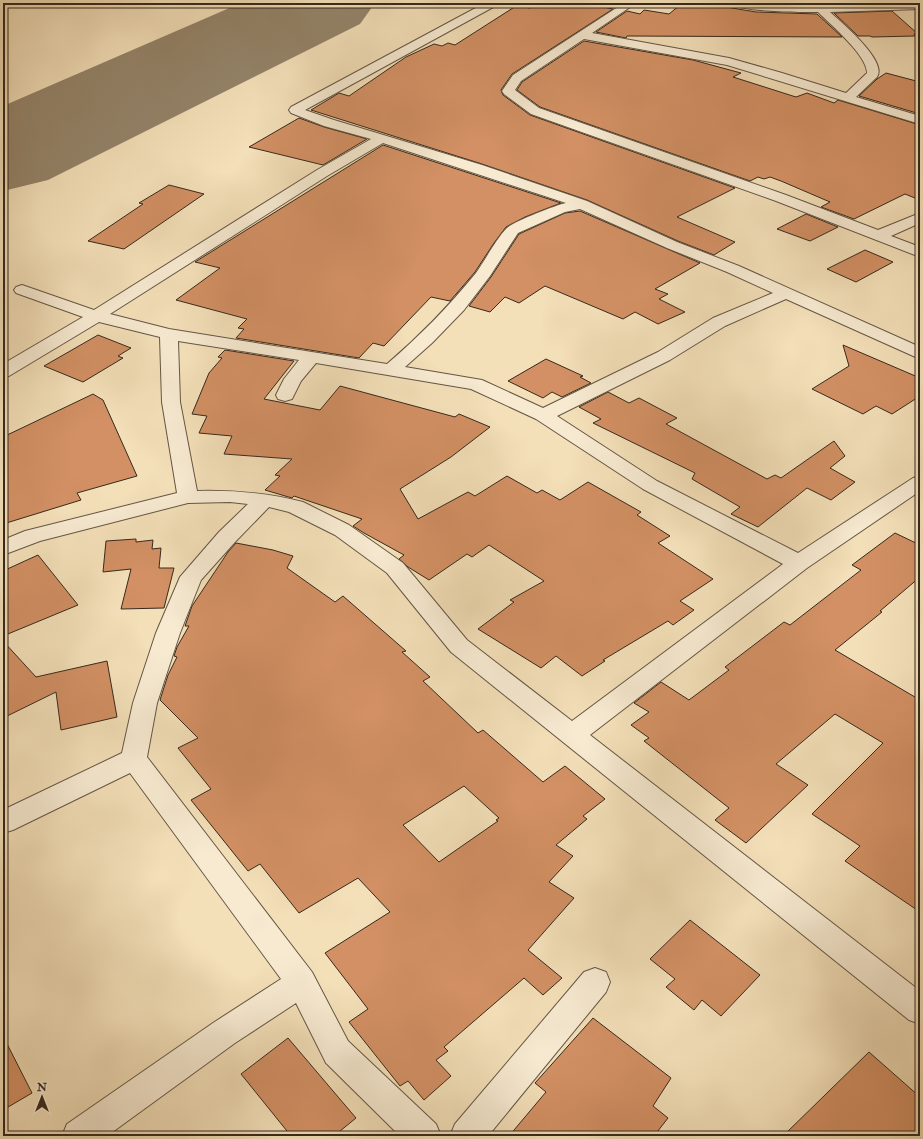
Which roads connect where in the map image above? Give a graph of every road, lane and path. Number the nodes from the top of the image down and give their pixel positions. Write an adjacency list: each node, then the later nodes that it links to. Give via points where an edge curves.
1 (493, 3): 9 (street, via 295,110)
2 (627, 3): 6 (street)
3 (736, 3): 5 (street)
4 (920, 6): 5 (street)
5 (821, 9): 7 (street, via 867,55 873,67 873,74)
6 (583, 35): 7 (street, via 730,62); 12 (street, via 517,78 508,91 535,111)
7 (848, 98): 8 (street)
8 (920, 120)
9 (382, 138): 10 (street); 16 (street)
10 (582, 204): 15 (street); 20 (street, via 560,209 513,230 458,306)
11 (920, 217): 12 (street)
12 (880, 235): 13 (street)
13 (920, 252)
14 (22, 290): 16 (street)
15 (787, 293): 18 (street); 23 (street, via 719,322 664,356)
16 (96, 316): 17 (street); 21 (street)
17 (169, 334): 19 (street); 25 (street, via 171,402)
18 (920, 354)
19 (310, 358): 20 (street); 22 (street, via 292,379)
20 (391, 370): 23 (street, via 476,384)
21 (3, 372)
22 (285, 395)
23 (543, 415): 28 (street, via 650,485)
24 (920, 482): 28 (street)
25 (188, 497): 26 (street, via 230,496); 27 (street, via 33,536)
26 (265, 500): 29 (street, via 296,507 342,530 395,568 459,646); 30 (street, via 191,577 168,633 148,696)
27 (3, 548)
28 (799, 562): 29 (street)
29 (572, 735): 34 (street)
30 (134, 759): 31 (street); 32 (street)
31 (3, 822)
32 (301, 982): 35 (street); 36 (street, via 337,1052)
33 (595, 982): 37 (street)
34 (919, 1007)
35 (79, 1136)
36 (424, 1136)
37 (467, 1136)

